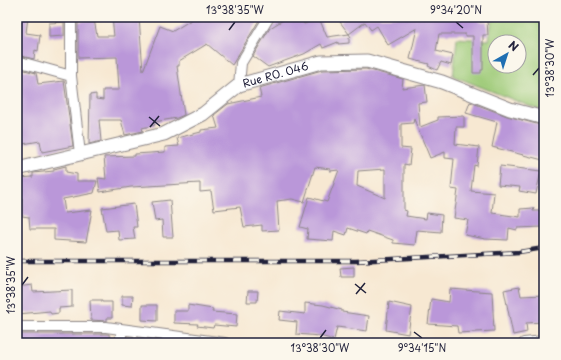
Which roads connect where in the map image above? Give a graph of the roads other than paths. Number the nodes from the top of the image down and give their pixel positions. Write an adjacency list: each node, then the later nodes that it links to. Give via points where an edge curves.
1 (71, 17): 4 (street)
2 (269, 17): 5 (street, via 242,63)
3 (17, 61): 4 (street)
4 (71, 76): 7 (street)
5 (239, 85): 6 (street, Rue RO. 046, via 321,62 367,61 442,82 510,109); 7 (street, Rue RO. 046, via 203,114 164,134)
6 (544, 118)
7 (80, 154): 8 (street, Rue RO. 046)
8 (17, 169)
9 (17, 327): 10 (street)
10 (121, 329): 12 (street); 13 (street)
11 (544, 341): 14 (street)
12 (121, 343)
13 (225, 343)
14 (524, 343)

